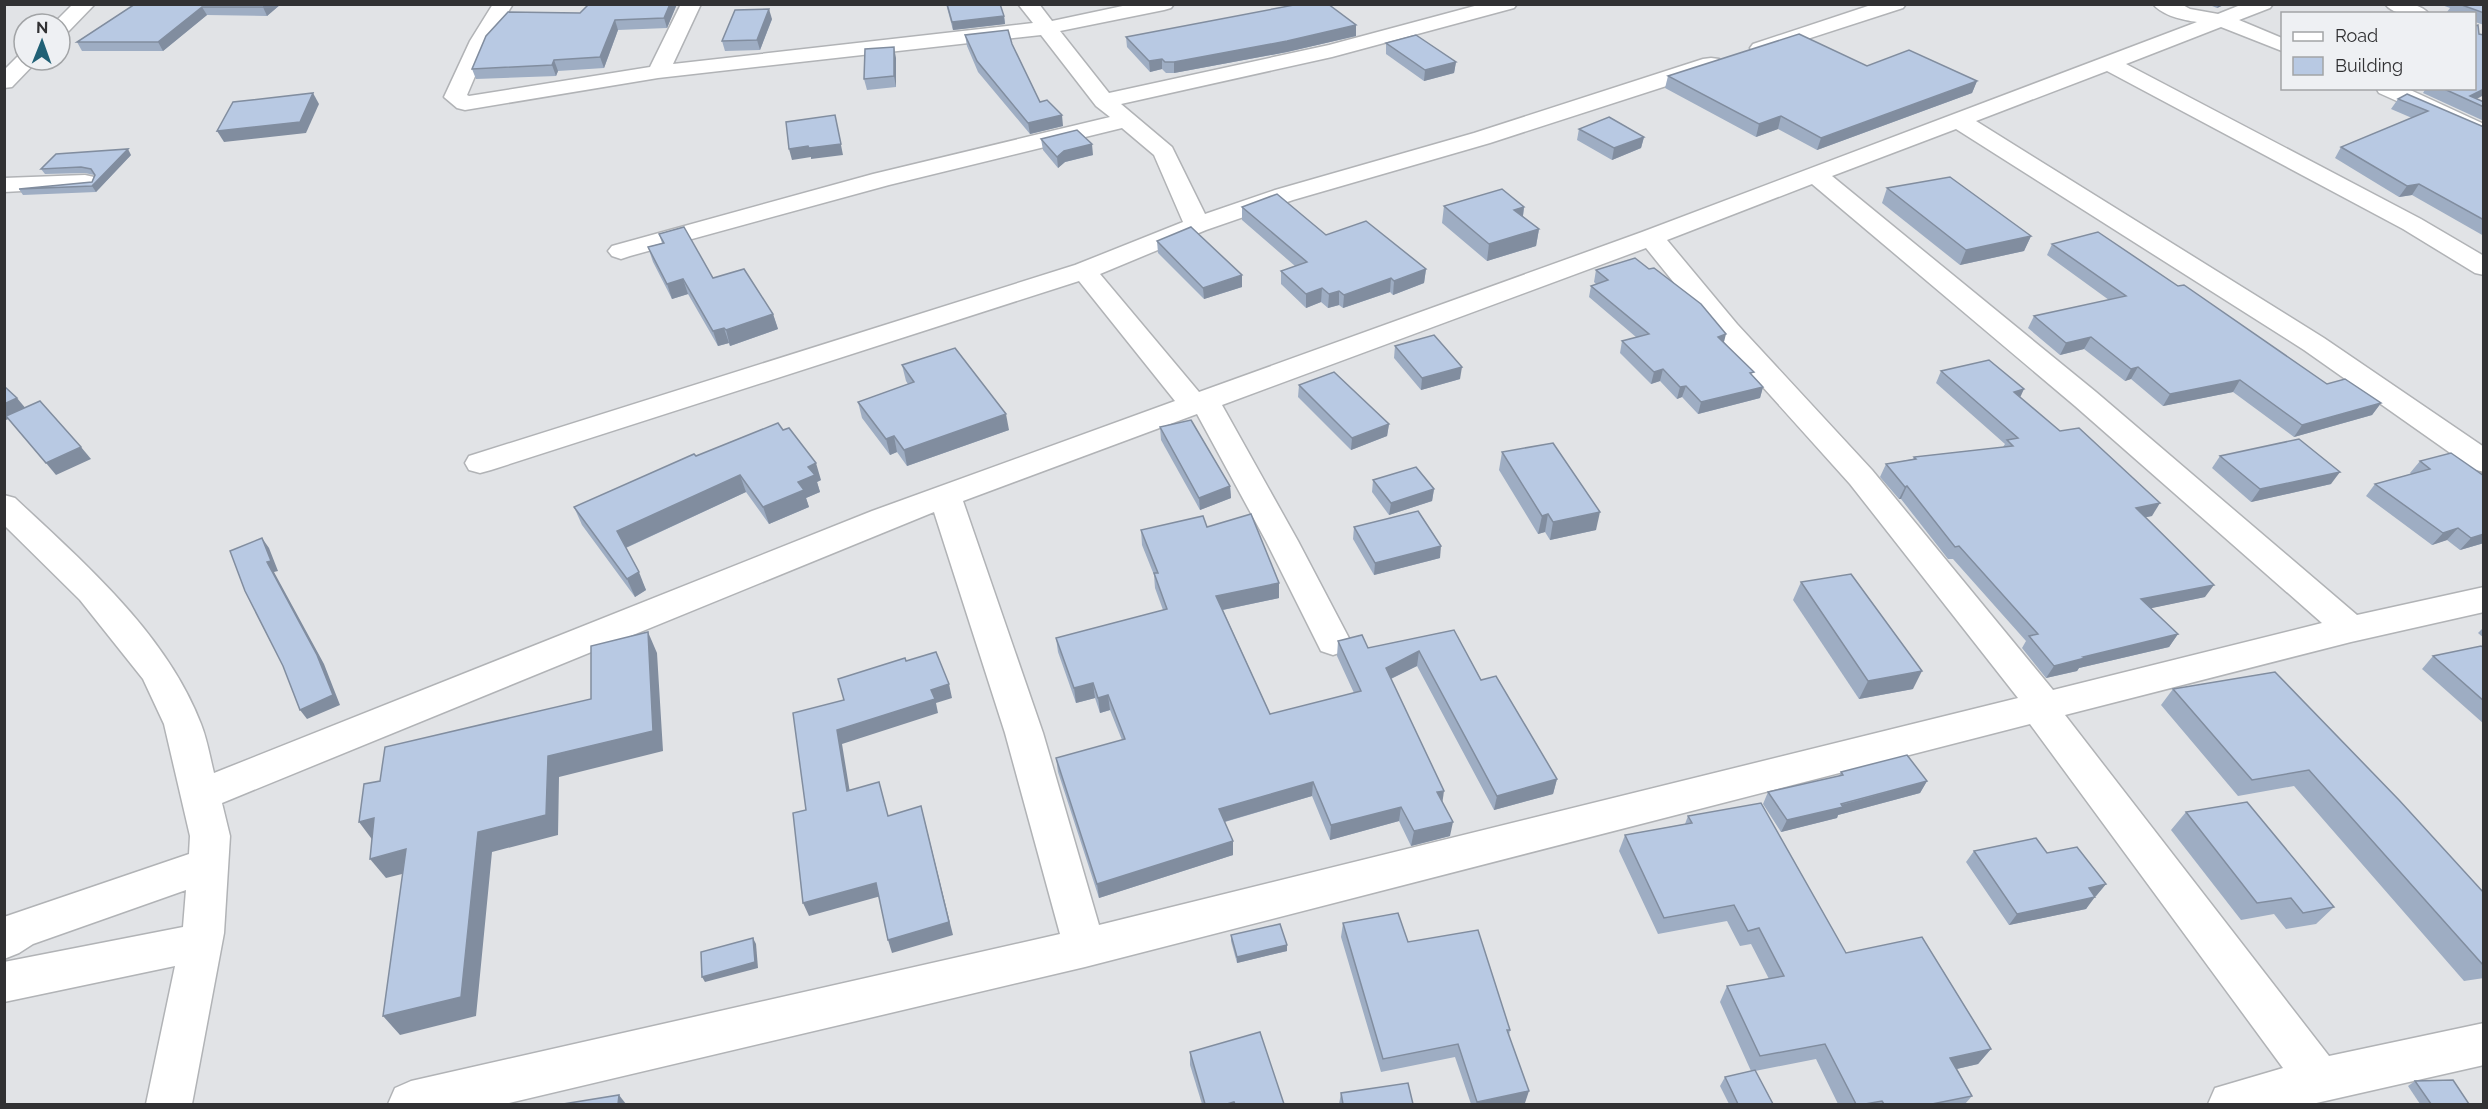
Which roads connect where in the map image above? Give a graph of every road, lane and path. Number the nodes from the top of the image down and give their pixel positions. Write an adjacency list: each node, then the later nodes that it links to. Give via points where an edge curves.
1 (85, 4): 12 (street)
2 (503, 4): 17 (street, via 480,41 456,97 465,103)
3 (691, 4): 17 (street)
4 (1028, 4): 14 (street)
5 (1164, 4): 14 (street)
6 (1507, 4): 19 (street, via 1332,51)
7 (1896, 4): 27 (street, via 1493,135 1284,195)
8 (2163, 4): 13 (street, via 2185,14)
9 (2263, 4): 13 (street)
10 (2395, 4): 11 (street)
11 (2414, 12)
12 (72, 16)
13 (2223, 21): 15 (street); 16 (street)
14 (1046, 27): 17 (street); 19 (street)
15 (2281, 44)
16 (2110, 64): 20 (street); 30 (street, via 2412,224)
17 (658, 72)
18 (2391, 90): 22 (street)
19 (1104, 101): 21 (street)
20 (1957, 119): 23 (street); 33 (street, via 2314,344)
21 (1127, 120): 27 (street, via 1164,152); 29 (street, via 882,179)
22 (2484, 133)
23 (1816, 175): 28 (street); 38 (street, via 1967,297)
24 (85, 182): 25 (street)
25 (6, 191): 26 (street)
26 (55, 203)
27 (1197, 225): 31 (street)
28 (1651, 237): 32 (street); 40 (street, via 1727,330 1861,477)
29 (621, 250)
30 (2484, 267)
31 (1084, 271): 32 (street); 34 (street)
32 (1199, 402): 35 (street); 39 (street, via 1282,542)
33 (2484, 462)
34 (480, 464)
35 (945, 496): 41 (street); 45 (street, via 1024,733)
36 (4, 506): 41 (street, via 92,591 157,671 183,724)
37 (2484, 598): 38 (street)
38 (2351, 629): 40 (street)
39 (1333, 642)
40 (2043, 708): 45 (street); 48 (street)
41 (200, 795): 42 (street, via 210,836)
42 (208, 865): 43 (street, via 19,930); 44 (street)
43 (4, 940)
44 (201, 942): 46 (street); 49 (street)
45 (1085, 948): 50 (street)
46 (4, 982)
47 (2484, 1044): 48 (street)
48 (2320, 1080): 51 (street)
49 (169, 1104)
50 (411, 1104)
51 (2231, 1104)

